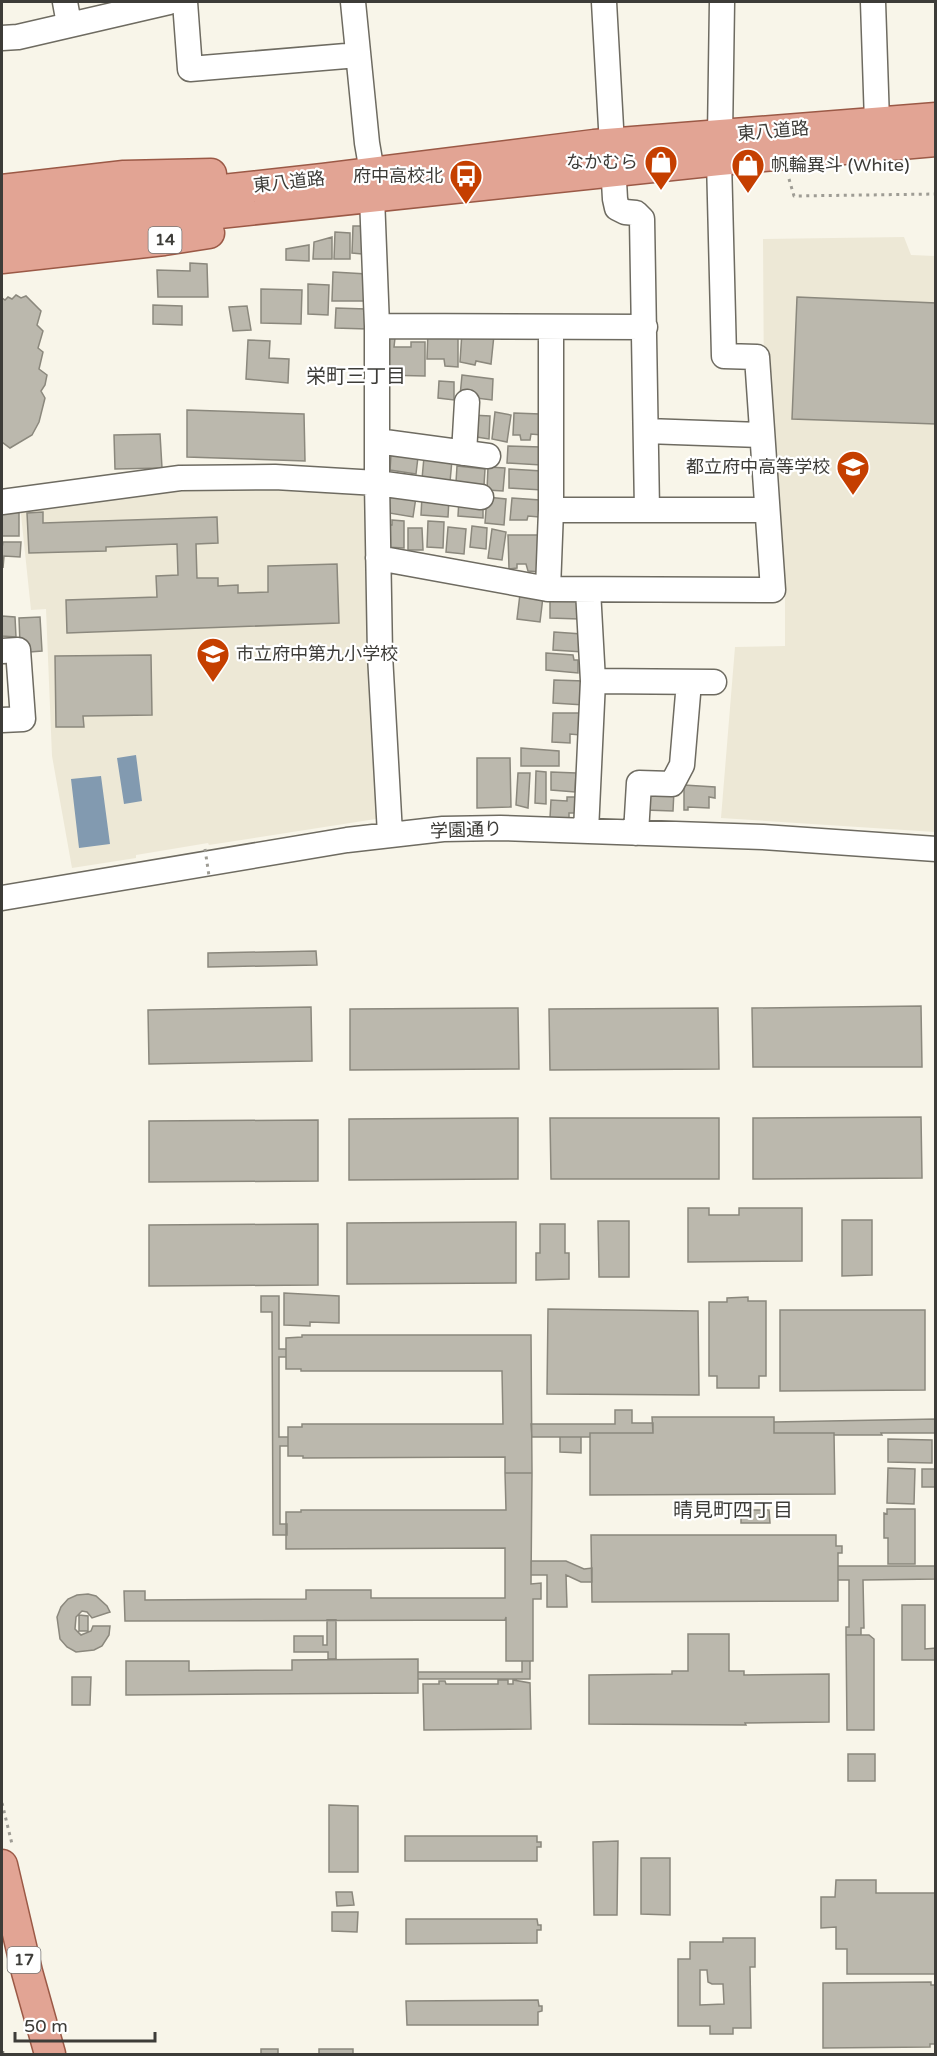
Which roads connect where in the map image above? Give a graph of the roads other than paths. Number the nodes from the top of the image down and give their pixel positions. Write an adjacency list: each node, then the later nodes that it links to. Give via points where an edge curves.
1 (169, 2): 7 (street)
2 (184, 2): 9 (street, via 190,69)
3 (353, 2): 9 (street)
4 (604, 2): 14 (street)
5 (722, 2): 13 (street)
6 (873, 2): 11 (street)
7 (67, 13): 8 (street, via 18,37)
8 (2, 38)
9 (358, 55): 17 (street)
10 (936, 118): 11 (main road, 東八道路 / 14)
11 (877, 122): 13 (main road, 東八道路 / 14)
12 (936, 141): 13 (main road, 東八道路 / 14, via 782,154)
13 (720, 148): 14 (main road, 東八道路 / 14); 28 (street, via 724,356 757,357)
14 (611, 158): 15 (main road, 東八道路 / 14); 16 (main road, 東八道路 / 14); 25 (street, via 617,208 636,213 642,219)
15 (430, 165): 16 (main road, via 480,168 546,162 557,168); 17 (main road, 東八道路 / 14)
16 (546, 179): 17 (main road, 東八道路 / 14)
17 (372, 184): 19 (main road, 東八道路 / 14); 23 (street)
18 (2, 190): 19 (main road, 14, via 160,174)
19 (324, 191): 20 (main road, 東八道路 / 14); 21 (main road, 東八道路 / 14); 22 (main road, 14, via 215,231)
20 (2, 213)
21 (2, 236)
22 (2, 258)
23 (377, 326): 24 (street); 29 (street)
24 (551, 327): 25 (street); 35 (street)
25 (645, 327): 27 (street)
26 (467, 402): 30 (street)
27 (646, 431): 28 (street); 36 (street)
28 (760, 435): 37 (street)
29 (377, 441): 30 (street); 32 (street)
30 (464, 453): 31 (street)
31 (488, 456)
32 (377, 483): 33 (street); 34 (street, via 275,477 180,478); 38 (street)
33 (481, 497)
34 (2, 502)
35 (551, 510): 36 (street); 39 (street)
36 (646, 510): 37 (street)
37 (766, 510): 40 (street, via 773,591)
38 (378, 558): 39 (street); 48 (street)
39 (548, 589): 40 (street)
40 (588, 590): 42 (street)
41 (2, 651): 45 (street, via 18,650 23,719)
42 (593, 681): 43 (street); 46 (street)
43 (690, 682): 44 (street); 47 (street, via 682,765 672,784 639,783)
44 (714, 682)
45 (2, 720)
46 (586, 831): 47 (street, 学園通り); 48 (street, 学園通り, via 471,828)
47 (636, 833): 49 (street, 学園通り)
48 (390, 834): 50 (street, 学園通り)
49 (936, 849)
50 (2, 898)
51 (2, 1865): 52 (main road, 17)
52 (50, 2055)

